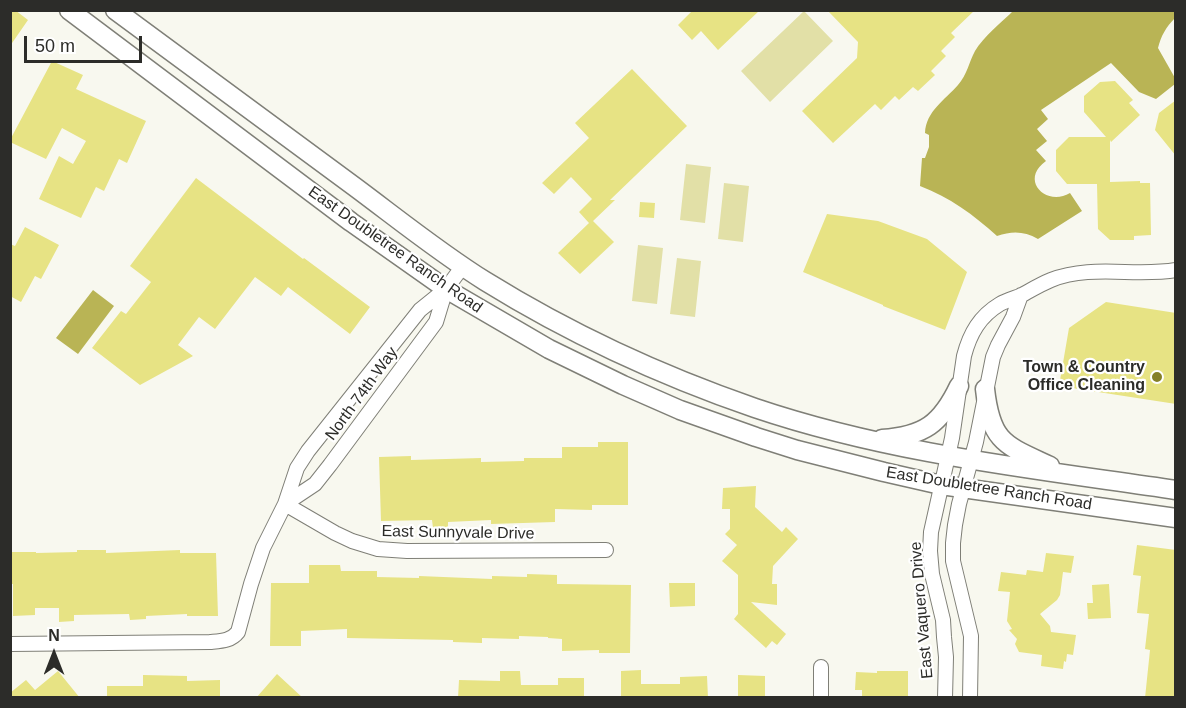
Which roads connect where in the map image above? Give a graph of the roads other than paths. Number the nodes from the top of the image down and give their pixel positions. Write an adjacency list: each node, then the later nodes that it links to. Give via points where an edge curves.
1 (69, 10): 5 (main road, East Doubletree Ranch Road)
2 (115, 10): 3 (main road, East Doubletree Ranch Road)
3 (463, 266): 5 (street, North 74th Way); 10 (main road, East Doubletree Ranch Road, via 553,321 662,372 755,408)
4 (1176, 270): 6 (street, East Vaquero Drive, via 1086,272 1051,280)
5 (446, 289): 9 (street, North 74th Way, via 420,310); 11 (street, North 74th Way, via 436,322); 15 (main road, East Doubletree Ranch Road, via 577,364 715,424 797,450)
6 (1021, 295): 7 (street, East Vaquero Drive, via 1001,303 975,328 967,343); 8 (street, via 993,357)
7 (959, 386): 10 (main road, via 939,419 930,426 902,436); 12 (street, East Vaquero Drive)
8 (986, 390): 13 (street); 14 (main road, via 990,416 1000,438 1015,450)
9 (321, 434): 11 (street); 18 (street, North 74th Way, via 297,468)
10 (868, 440): 12 (main road, East Doubletree Ranch Road)
11 (341, 451): 18 (street, North 74th Way, via 315,484)
12 (948, 456): 13 (main road, East Doubletree Ranch Road); 15 (street, East Vaquero Drive)
13 (971, 460): 14 (main road, East Doubletree Ranch Road); 16 (street)
14 (1068, 474): 17 (main road, East Doubletree Ranch Road)
15 (941, 485): 16 (main road, East Doubletree Ranch Road); 22 (street, East Vaquero Drive, via 930,551)
16 (963, 488): 19 (main road, East Doubletree Ranch Road); 21 (street, via 952,561)
17 (1176, 489)
18 (285, 504): 20 (street, East Sunnyvale Drive, via 346,539 378,549); 25 (street, North 74th Way, via 263,548 234,638 210,642)
19 (1176, 518)
20 (606, 550)
21 (958, 584): 22 (street); 23 (street)
22 (935, 589): 24 (street, East Vaquero Drive)
23 (970, 636): 24 (street); 29 (street)
24 (944, 637): 28 (street, East Vaquero Drive)
25 (10, 644)
26 (821, 667): 27 (street)
27 (821, 698)
28 (945, 698)
29 (970, 698)

